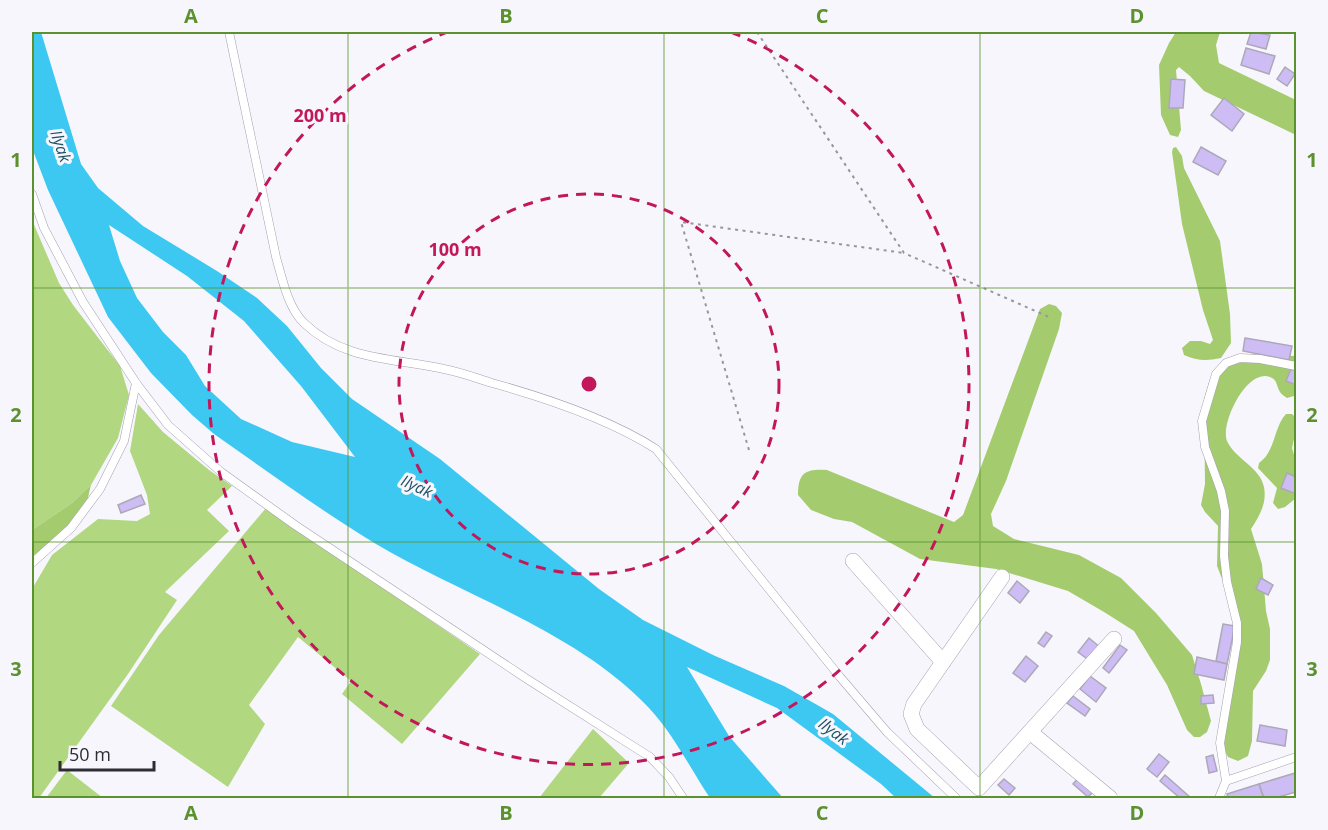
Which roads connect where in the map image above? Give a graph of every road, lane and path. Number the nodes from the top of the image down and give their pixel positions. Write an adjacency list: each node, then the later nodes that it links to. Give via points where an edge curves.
1 (229, 32): 19 (lane, via 276,257 286,292 302,322 324,340 359,355 445,369 513,389 575,410 656,449 853,693 887,732)
2 (757, 32): 4 (path)
3 (32, 194): 7 (lane, via 44,228 83,302)
4 (904, 253): 5 (path); 8 (path, via 681,222)
5 (1049, 317)
6 (1296, 366): 16 (lane, via 1240,358 1226,363 1216,374 1202,421 1205,447 1225,511 1224,556 1237,623 1238,642 1220,742)
7 (136, 383): 10 (lane, via 124,441 100,489 71,528); 18 (lane, via 168,425 221,472 436,619 650,757)
8 (749, 450)
9 (854, 561): 13 (street)
10 (32, 563)
11 (1002, 577): 13 (street)
12 (1114, 639): 14 (street)
13 (943, 662): 17 (street, via 911,714 917,729)
14 (1030, 732): 17 (street); 20 (street)
15 (1296, 757): 16 (lane)
16 (1226, 780): 21 (lane)
17 (983, 793)
18 (683, 798)
19 (956, 798)
20 (1110, 798)
21 (1219, 798)

